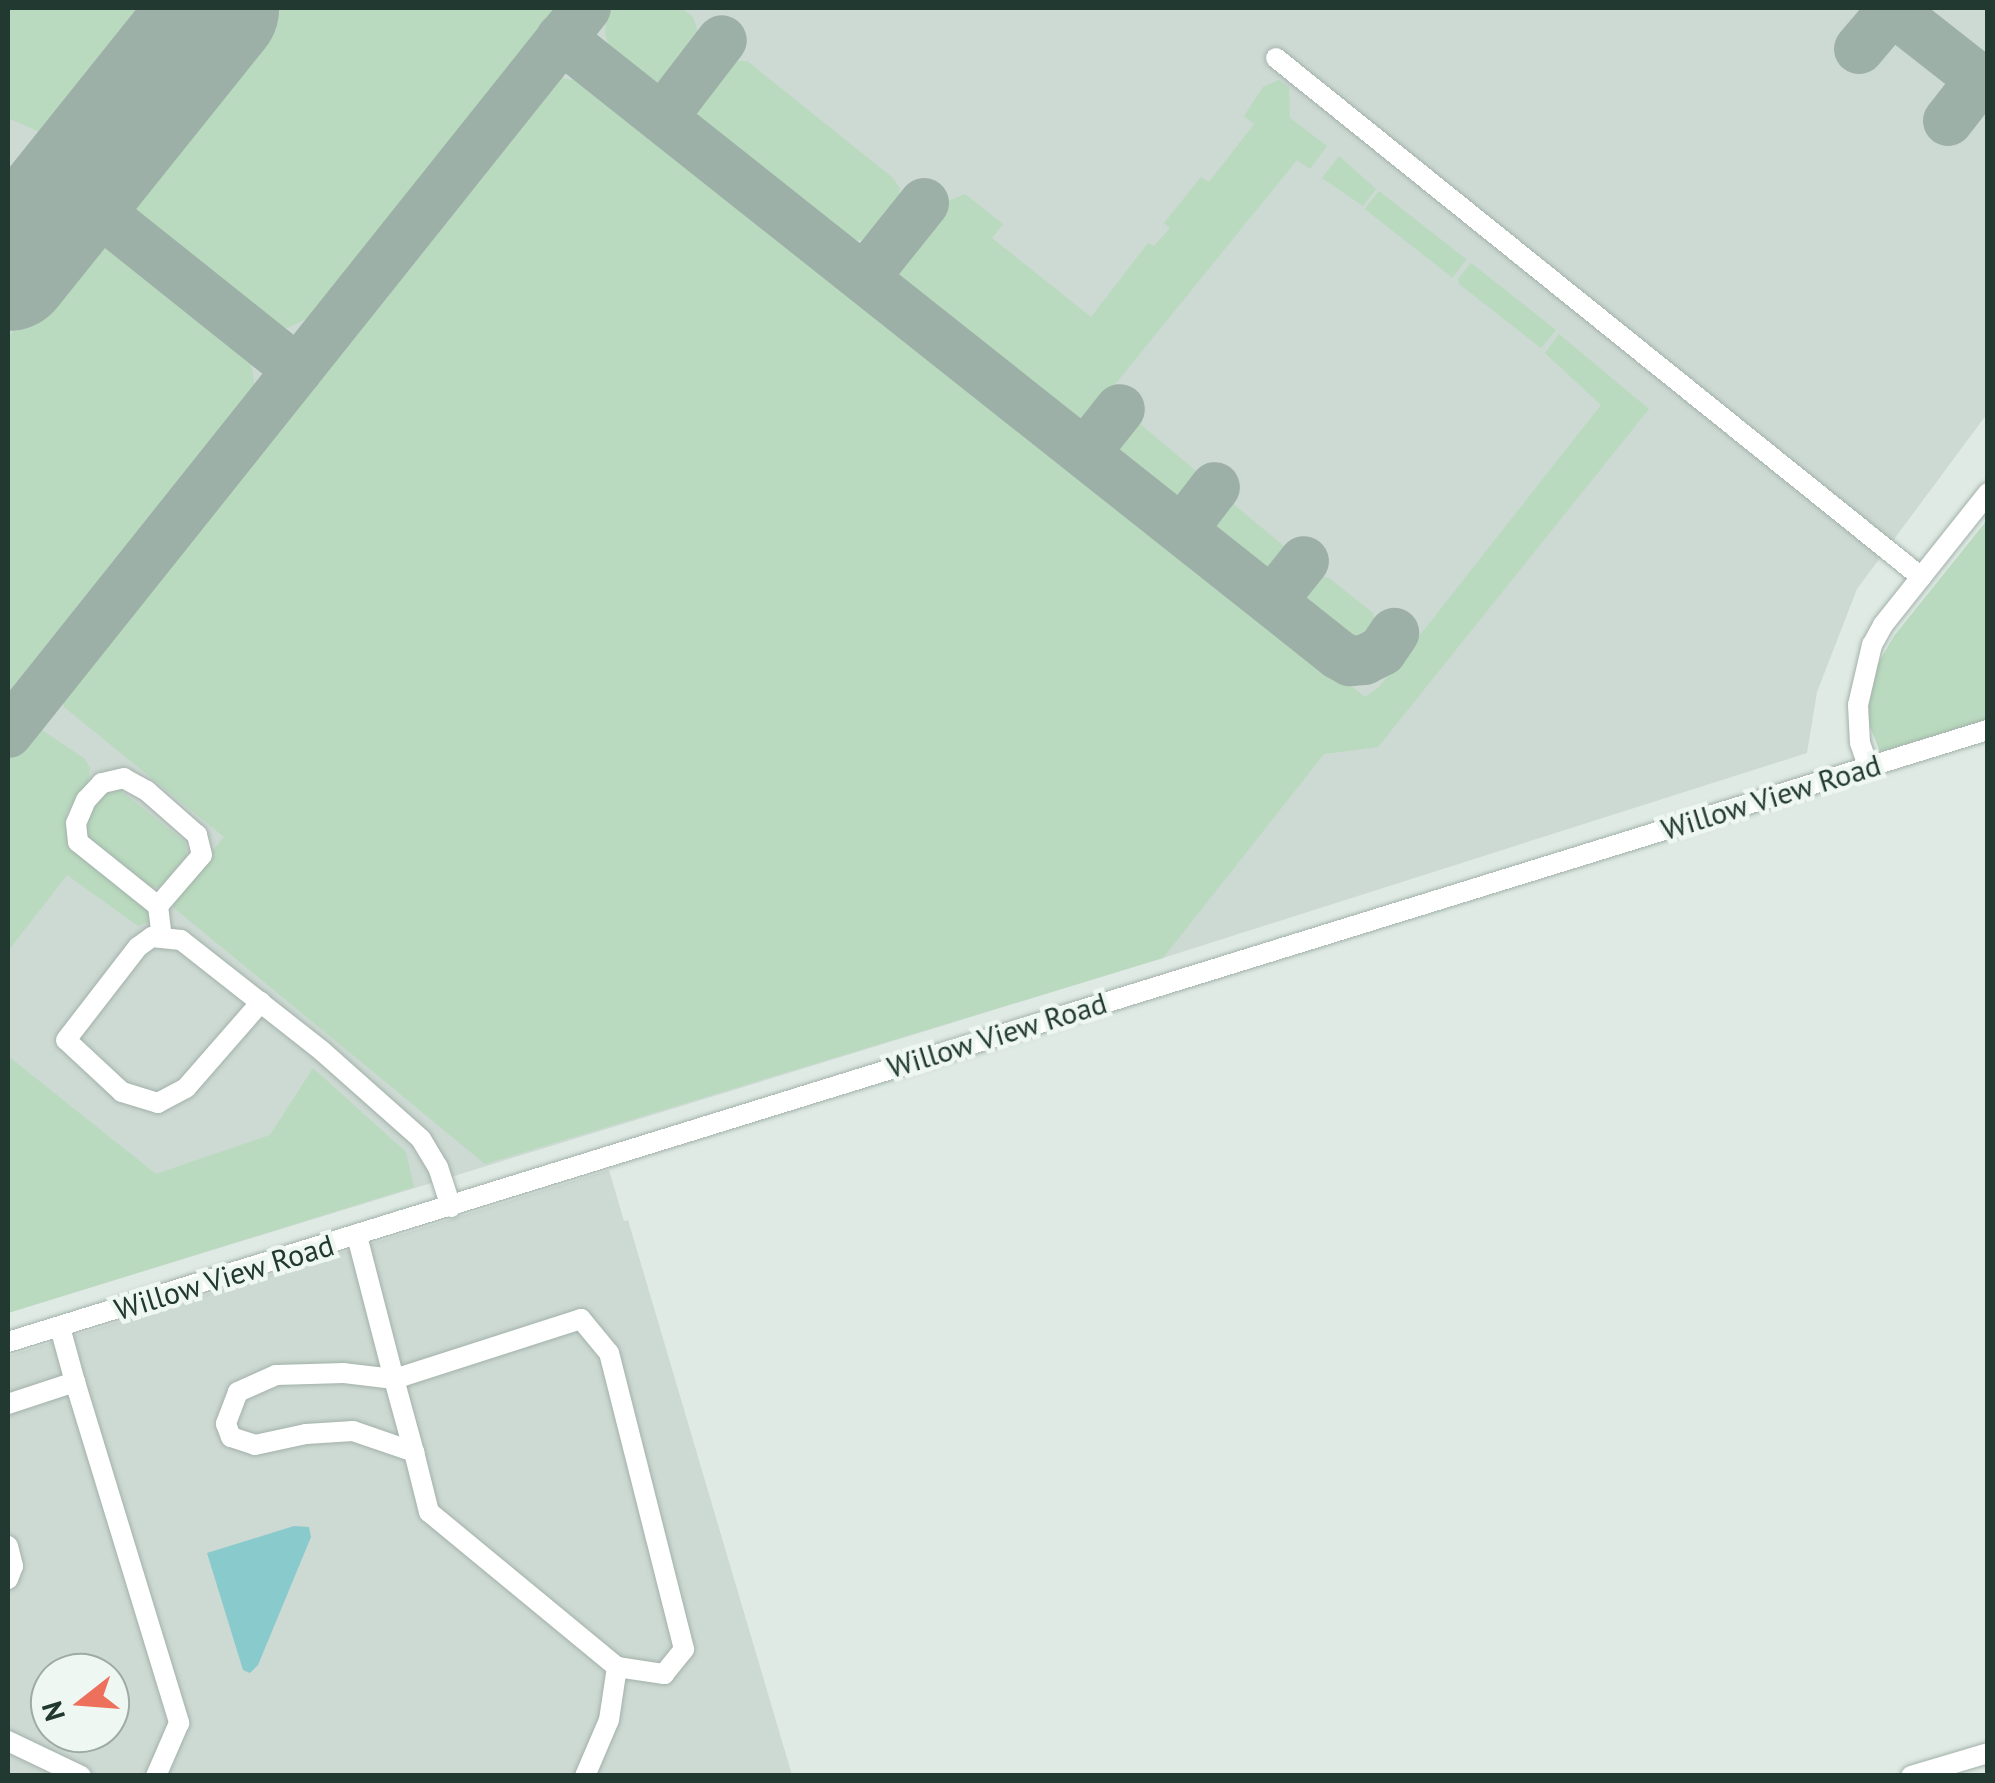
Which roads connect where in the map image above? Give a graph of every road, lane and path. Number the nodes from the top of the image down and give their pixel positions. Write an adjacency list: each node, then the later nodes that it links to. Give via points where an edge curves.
1 (1276, 58): 3 (street)
2 (1988, 493): 3 (street)
3 (1921, 578): 5 (street, via 1883,625 1864,666 1858,724)
4 (1988, 730): 5 (street, Willow View Road)
5 (1868, 766): 9 (street, Willow View Road)
6 (158, 906): 6 (street, via 78,842 76,824 102,784 124,778 148,791 197,836 202,854); 7 (street)
7 (162, 936): 8 (street, via 180,940); 8 (street, via 138,947 66,1040 122,1092 146,1102 170,1100)
8 (261, 1002): 9 (street, via 421,1138)
9 (451, 1207): 10 (street, Willow View Road)
10 (357, 1236): 11 (street, Willow View Road); 13 (street, via 388,1356)
11 (60, 1327): 12 (street, Willow View Road); 14 (street)
12 (8, 1342)
13 (385, 1378): 16 (street); 16 (street, via 276,1375 238,1392 226,1424 231,1437 255,1445 353,1431); 19 (street, via 581,1320 608,1353 684,1649 664,1674)
14 (75, 1382): 15 (street); 23 (street, via 179,1723)
15 (8, 1404)
16 (414, 1452): 19 (street, via 429,1512)
17 (8, 1546): 18 (street)
18 (8, 1579)
19 (617, 1667): 24 (street, via 609,1720)
20 (8, 1742): 22 (street)
21 (1988, 1752): 25 (street)
22 (80, 1776)
23 (156, 1776)
24 (585, 1776)
25 (1911, 1776)

